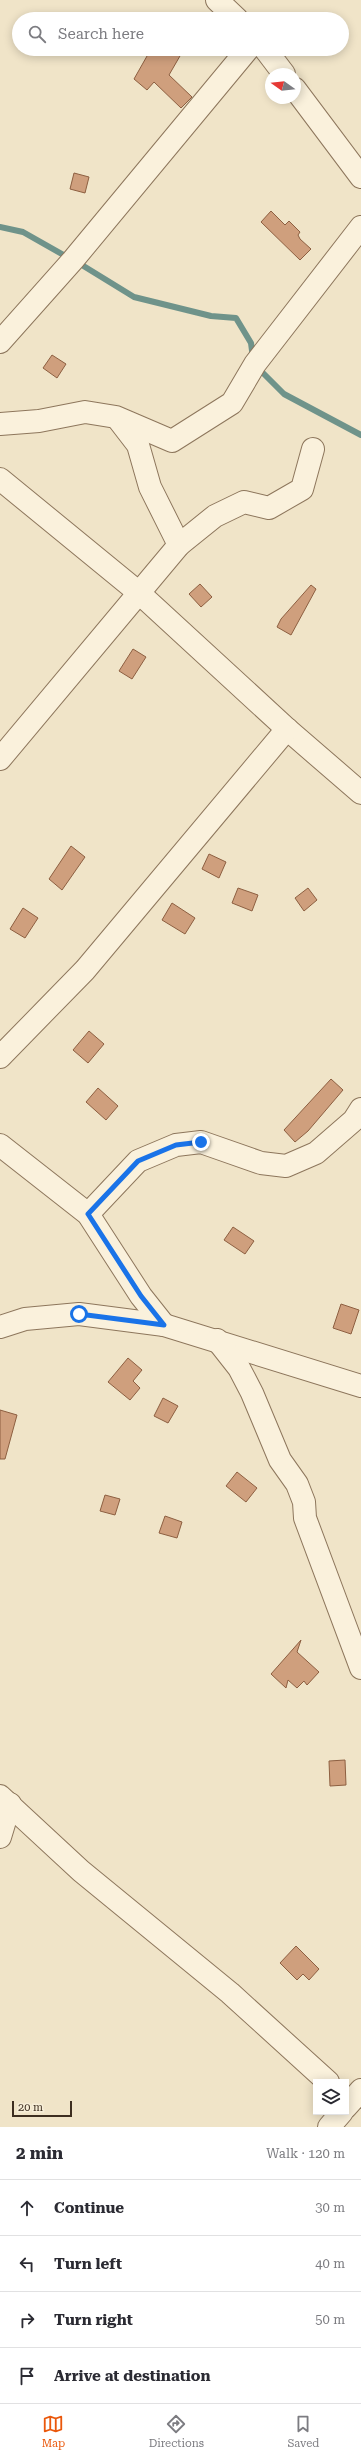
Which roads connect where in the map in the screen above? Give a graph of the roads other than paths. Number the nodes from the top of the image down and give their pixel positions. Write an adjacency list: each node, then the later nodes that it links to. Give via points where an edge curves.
1 (217, 0): 2 (street)
2 (230, 12)
3 (242, 56): 9 (street, via 73,260)
4 (270, 56): 5 (street)
5 (279, 68)
6 (301, 97): 7 (street)
7 (361, 177)
8 (361, 227): 10 (street, via 255,364 232,403 172,441)
9 (0, 342)
10 (116, 417): 11 (street, via 85,412 39,421); 14 (street, via 138,445 150,487)
11 (0, 424)
12 (313, 448): 14 (street, via 302,489 269,508 244,502 215,516)
13 (0, 479): 15 (street)
14 (179, 545): 15 (street)
15 (138, 592): 16 (street); 17 (street)
16 (287, 729): 18 (street); 19 (street, via 85,970)
17 (0, 758)
18 (361, 793)
19 (0, 1056)
20 (361, 1109): 22 (street, via 354,1120 316,1153 286,1166 261,1163 201,1142 176,1145 138,1161)
21 (0, 1145): 22 (street)
22 (88, 1214): 23 (street, via 141,1296)
23 (164, 1325): 24 (street, via 79,1314 26,1319); 25 (street)
24 (0, 1327)
25 (216, 1340): 26 (street); 27 (street, via 239,1368 280,1460 297,1484 304,1502 305,1518)
26 (361, 1386)
27 (361, 1668)
28 (5, 1800): 29 (street); 30 (street, via 81,1871 230,1993)
29 (0, 1837)
30 (325, 2079)
31 (339, 2115): 32 (street)
32 (329, 2127)

